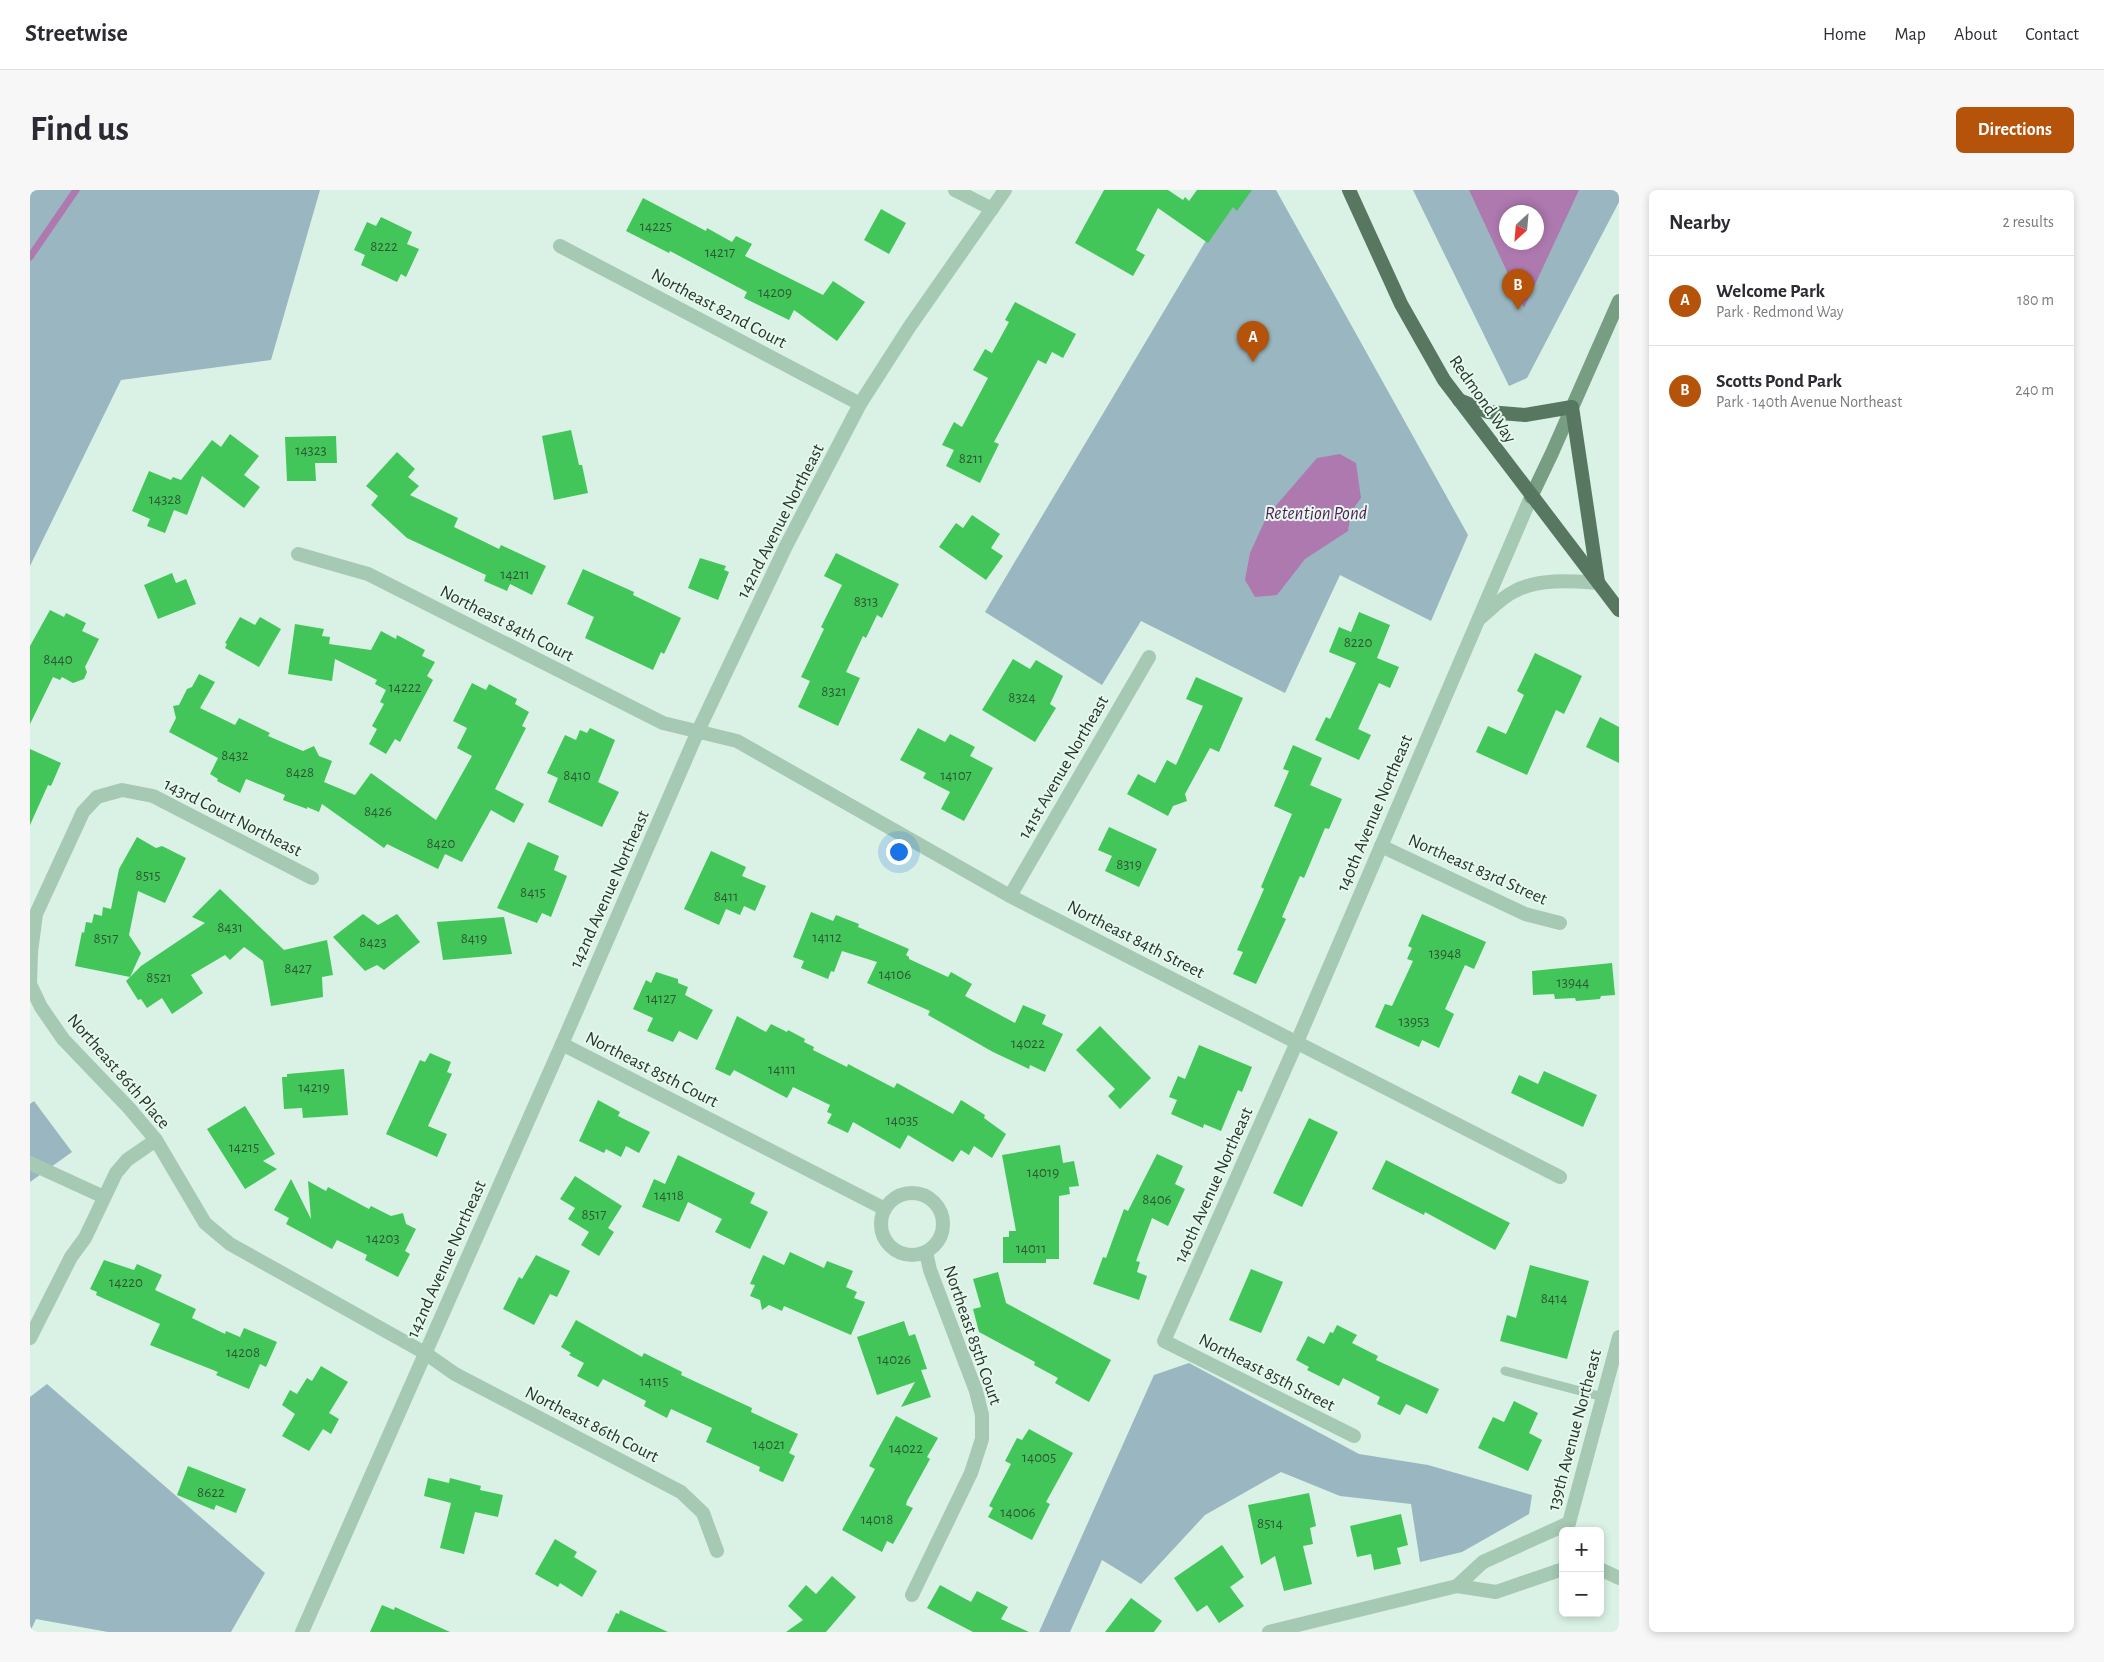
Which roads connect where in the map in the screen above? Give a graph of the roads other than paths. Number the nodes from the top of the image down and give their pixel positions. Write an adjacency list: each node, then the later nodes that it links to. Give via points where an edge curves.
1 (954, 190): 4 (street)
2 (1005, 190): 4 (street, 142nd Avenue Northeast)
3 (1349, 190): 7 (main road, Redmond Way, via 1401,304)
4 (992, 209): 8 (street, 142nd Avenue Northeast)
5 (560, 246): 8 (street, Northeast 82nd Court)
6 (1619, 300): 9 (main road, 140th Avenue Northeast)
7 (1458, 400): 9 (main road, via 1488,412 1525,415); 10 (main road, Redmond Way)
8 (860, 404): 16 (street, 142nd Avenue Northeast, via 786,546)
9 (1572, 407): 10 (main road, 140th Avenue Northeast); 12 (main road)
10 (1531, 497): 12 (main road, Redmond Way); 14 (street, 140th Avenue Northeast)
11 (298, 554): 16 (street, Northeast 84th Court, via 368,574 664,724)
12 (1599, 583): 13 (main road, Redmond Way); 14 (street, via 1533,584 1514,591)
13 (1619, 610)
14 (1476, 622): 17 (street, 140th Avenue Northeast)
15 (1149, 657): 19 (street, 141st Avenue Northeast)
16 (698, 731): 19 (street, Northeast 84th Street, via 737,741); 23 (street, 142nd Avenue Northeast)
17 (1381, 846): 20 (street, Northeast 83rd Street, via 1525,914); 22 (street, 140th Avenue Northeast)
18 (312, 878): 21 (street, 143rd Court Northeast, via 153,796 122,790 97,798 83,812 36,914)
19 (1010, 896): 22 (street, Northeast 84th Street)
20 (1560, 923)
21 (30, 952): 24 (street, Northeast 86th Place, via 30,984 41,1007 63,1039)
22 (1297, 1042): 26 (street, Northeast 84th Street); 32 (street, 140th Avenue Northeast)
23 (562, 1044): 28 (street, Northeast 85th Court); 33 (street, 142nd Avenue Northeast)
24 (156, 1140): 27 (street, via 127,1160); 33 (street, Northeast 86th Place, via 205,1222 230,1244)
25 (30, 1163): 27 (street)
26 (1560, 1177)
27 (104, 1197): 31 (street)
28 (885, 1210): 29 (street, Northeast 85th Court, via 881,1229 890,1246 907,1255); 29 (street, Northeast 85th Court, via 900,1196 922,1195 931,1200 942,1218 942,1229 934,1246)
29 (926, 1252): 44 (street, Northeast 85th Court, via 976,1391 982,1415 982,1439 971,1473)
30 (1619, 1337): 35 (street, 139th Avenue Northeast)
31 (30, 1338)
32 (1164, 1341): 36 (street, Northeast 85th Street)
33 (424, 1353): 39 (street, Northeast 86th Court, via 455,1374 681,1492 703,1513); 45 (street, 142nd Avenue Northeast)
34 (1505, 1371): 35 (lane)
35 (1603, 1398): 37 (street, 139th Avenue Northeast)
36 (1354, 1436)
37 (1571, 1527)
38 (1559, 1532): 43 (street, 139th Avenue Northeast, via 1483,1562)
39 (717, 1551)
40 (1559, 1570): 43 (street, 139th Avenue Northeast, via 1496,1592)
41 (1604, 1571): 42 (street)
42 (1619, 1578)
43 (1457, 1586): 46 (street, 139th Avenue Northeast)
44 (912, 1595)
45 (302, 1632)
46 (1269, 1632)

